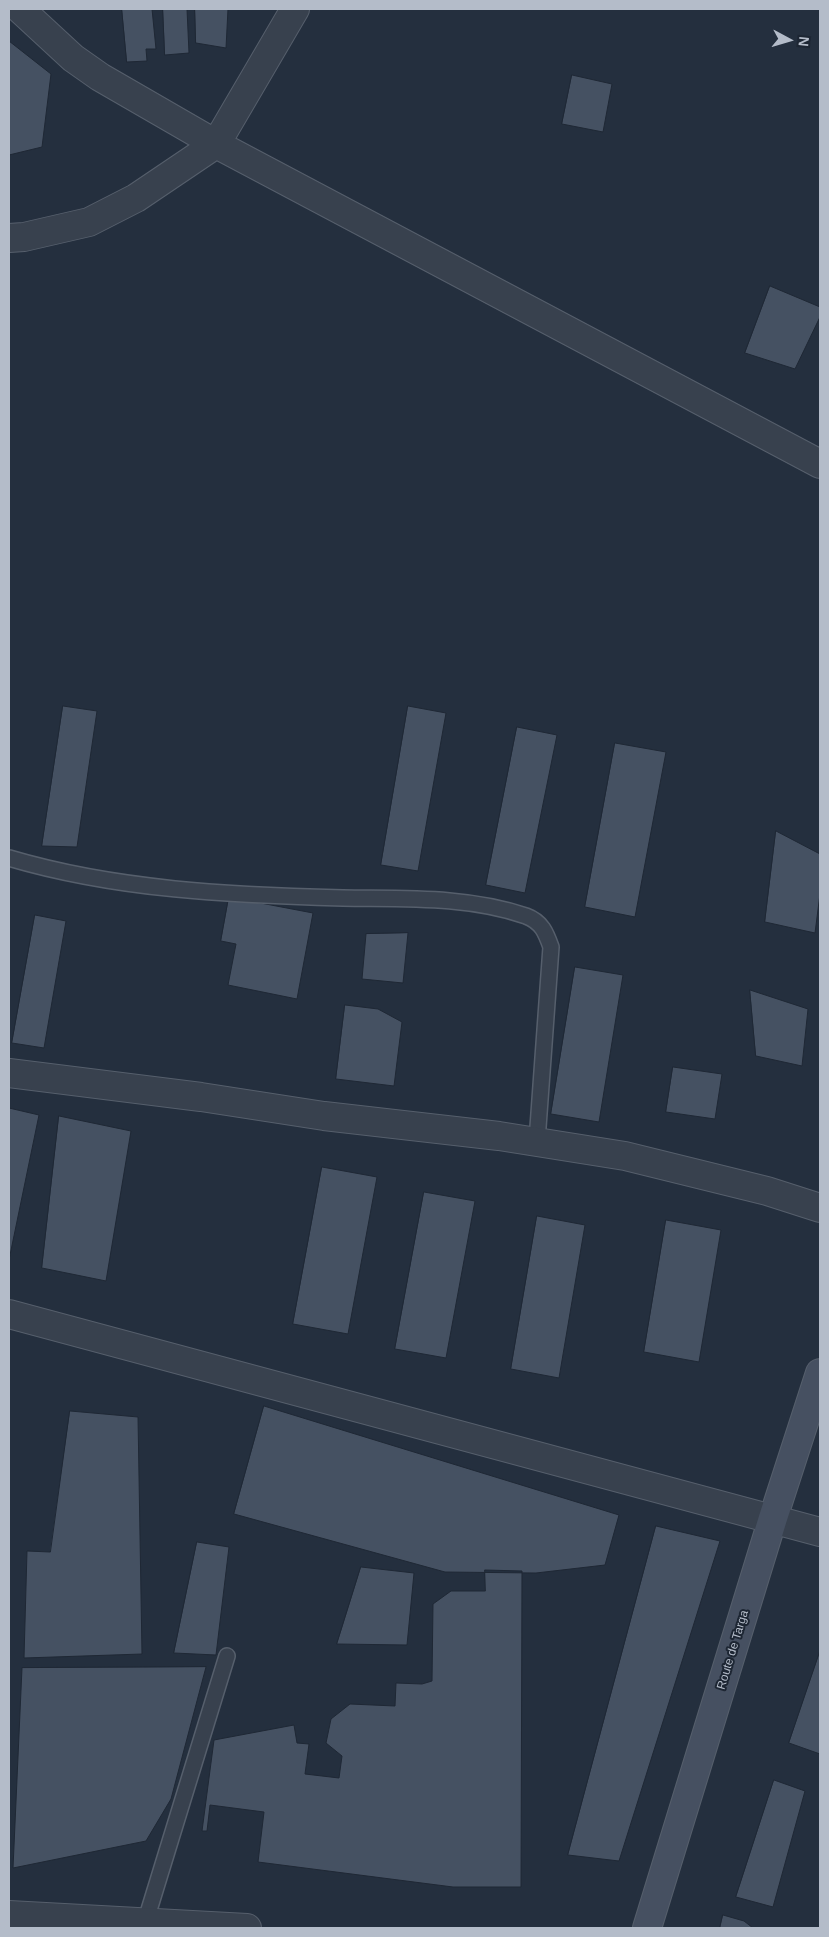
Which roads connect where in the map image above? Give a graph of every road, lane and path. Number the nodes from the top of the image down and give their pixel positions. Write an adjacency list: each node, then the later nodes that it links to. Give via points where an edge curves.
1 (20, 9): 3 (street, via 73,58 100,77)
2 (295, 9): 3 (street)
3 (216, 144): 4 (street, via 136,198 89,222); 5 (street)
4 (9, 238)
5 (820, 464)
6 (9, 858): 8 (lane, via 154,888 343,898 438,899 529,917 545,928 551,947)
7 (9, 1073): 8 (street)
8 (537, 1142): 9 (street, via 625,1156 767,1191)
9 (820, 1208)
10 (9, 1314): 12 (street)
11 (820, 1373): 12 (main road, Route de Targa)
12 (773, 1518): 13 (street); 19 (main road, Route de Targa)
13 (820, 1532)
14 (228, 1656): 17 (lane)
15 (9, 1915): 16 (street)
16 (46, 1923): 17 (street)
17 (145, 1923): 18 (street)
18 (247, 1928)
19 (647, 1928)

